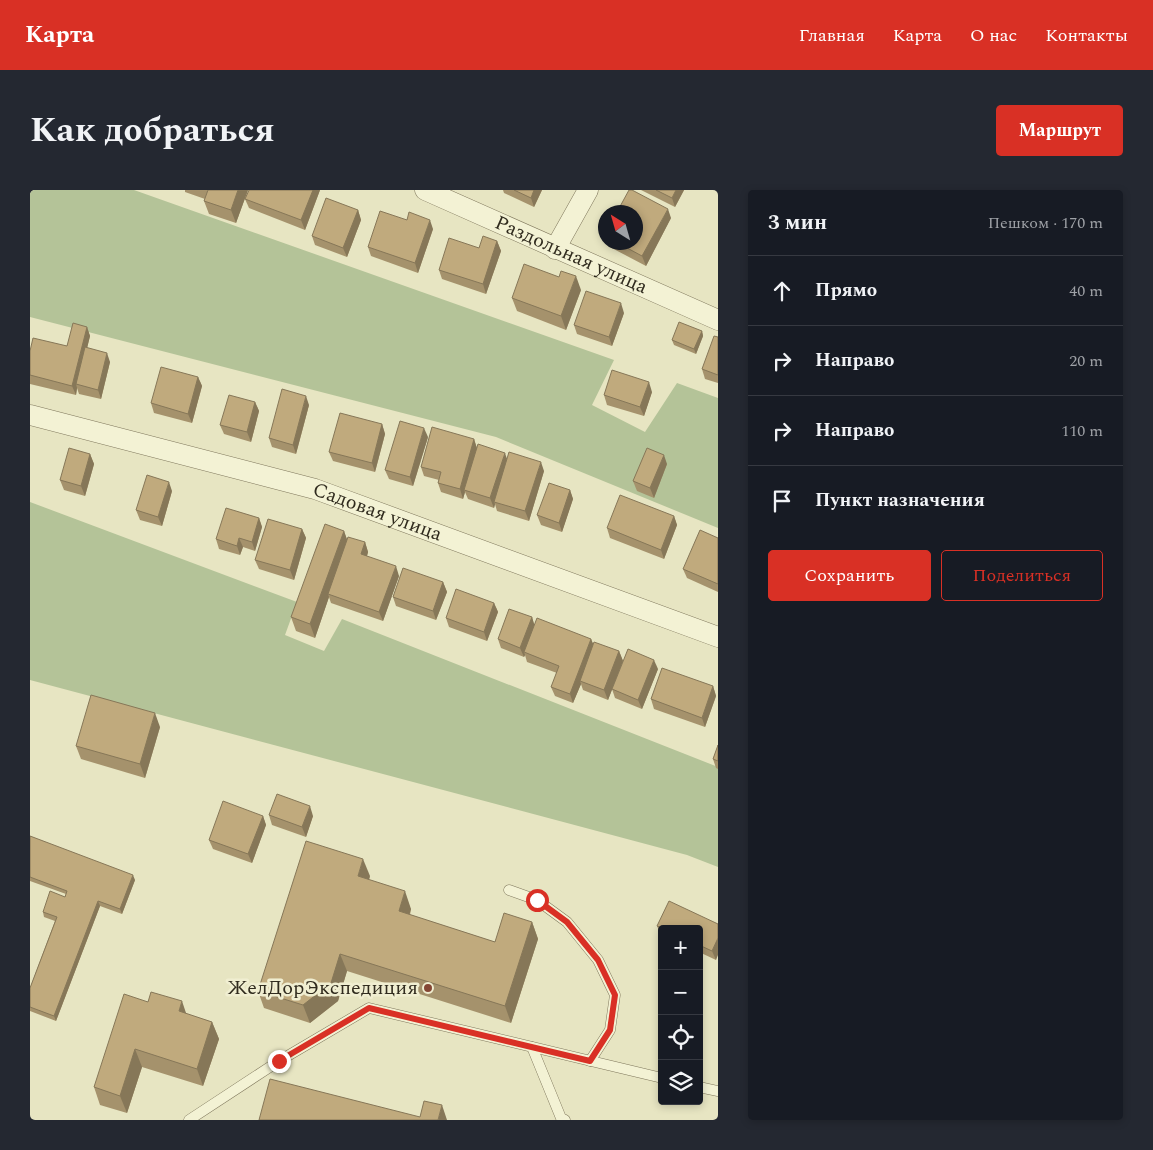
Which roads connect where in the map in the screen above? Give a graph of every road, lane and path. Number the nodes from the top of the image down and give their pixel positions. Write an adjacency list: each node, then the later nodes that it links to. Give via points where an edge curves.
1 (425, 190): 3 (street, Раздольная улица)
2 (588, 190): 3 (street)
3 (555, 249): 4 (street, Раздольная улица)
4 (718, 320)
5 (30, 415): 6 (street, Садовая улица, via 316,488)
6 (718, 637)
7 (509, 890): 9 (lane, via 537,900 567,922 598,960 615,995 610,1030)
8 (532, 1047): 9 (lane); 13 (lane, via 369,1008 279,1061); 14 (lane)
9 (590, 1061): 10 (lane)
10 (658, 1077)
11 (703, 1088): 12 (lane)
12 (718, 1092)
13 (189, 1120)
14 (565, 1120)

